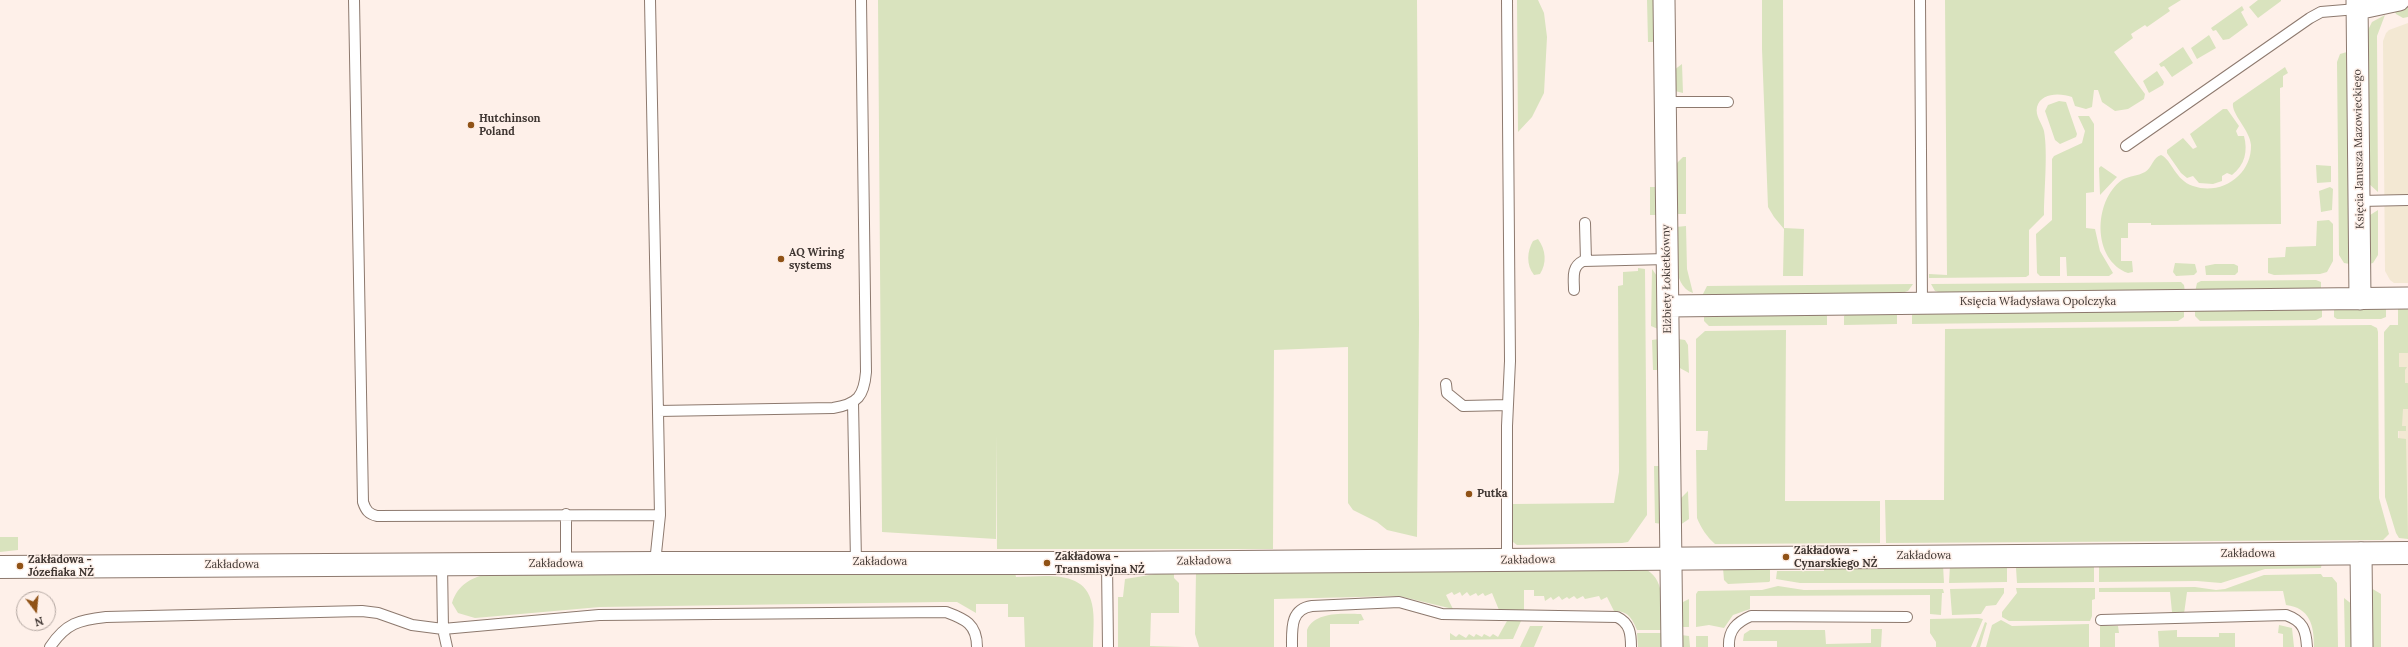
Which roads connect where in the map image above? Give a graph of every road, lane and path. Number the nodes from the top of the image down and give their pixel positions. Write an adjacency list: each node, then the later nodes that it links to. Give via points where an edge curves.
1 (354, 0): 26 (lane, via 365,509 377,516)
2 (650, 0): 25 (lane)
3 (861, 0): 23 (lane, via 866,372 861,396)
4 (1507, 0): 24 (lane, via 1510,361)
5 (1664, 0): 9 (street, Elżbiety Łokietkówny)
6 (1920, 0): 20 (lane)
7 (2399, 0): 8 (street)
8 (2357, 5): 11 (lane, via 2321,12 2310,18); 13 (street, Księcia Janusza Mazowieckiego)
9 (1665, 102): 10 (lane); 15 (street, Elżbiety Łokietkówny)
10 (1728, 102)
11 (2126, 146)
12 (2408, 200): 13 (lane)
13 (2360, 201): 19 (street, Księcia Janusza Mazowieckiego)
14 (1585, 223): 16 (lane)
15 (1667, 259): 16 (lane); 21 (street, Elżbiety Łokietkówny)
16 (1586, 261): 17 (lane, via 1577,264 1574,269)
17 (1574, 290)
18 (2408, 298): 19 (street, Księcia Władysława Opolczyka)
19 (2360, 299): 20 (street, Księcia Władysława Opolczyka)
20 (1922, 302): 21 (street, Księcia Władysława Opolczyka)
21 (1668, 306): 30 (street, Elżbiety Łokietkówny)
22 (1446, 384): 24 (lane, via 1447,393 1462,406)
23 (853, 402): 25 (lane, via 833,408); 32 (lane)
24 (1508, 405): 31 (lane)
25 (658, 411): 27 (lane)
26 (566, 514): 27 (lane); 36 (lane)
27 (660, 515): 33 (lane)
28 (2361, 553): 29 (street, Zakładowa); 30 (street, Zakładowa); 50 (street)
29 (2408, 553)
30 (1671, 558): 31 (street, Zakładowa); 47 (street, Elżbiety Łokietkówny)
31 (1507, 560): 34 (street, Zakładowa)
32 (856, 562): 33 (street, Zakładowa); 34 (street, Zakładowa)
33 (655, 563): 36 (street, Zakładowa)
34 (1106, 563): 44 (lane)
35 (442, 564): 36 (street, Zakładowa); 37 (street, Zakładowa); 40 (lane)
36 (566, 564)
37 (0, 567)
38 (1908, 617): 48 (lane, via 1751,616 1734,627 1728,640)
39 (2101, 620): 49 (lane, via 2286,615 2303,626)
40 (443, 629): 41 (lane, via 412,625 378,613 362,611 106,616 80,620 67,627); 42 (lane); 43 (lane, via 598,615 946,612 965,619 974,630)
41 (50, 647)
42 (447, 647)
43 (977, 647)
44 (1108, 647)
45 (1292, 647): 46 (lane, via 1293,622 1302,608 1399,602 1442,614 1617,617 1630,631)
46 (1631, 647)
47 (1672, 647)
48 (1729, 647)
49 (2307, 647)
50 (2362, 647)

